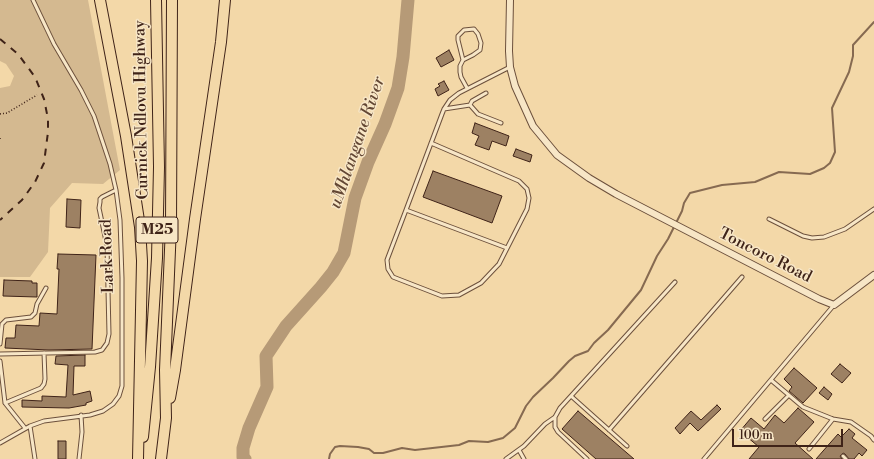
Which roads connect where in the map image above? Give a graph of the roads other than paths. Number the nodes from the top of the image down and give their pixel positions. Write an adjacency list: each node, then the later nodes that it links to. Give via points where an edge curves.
1 (100, 0): 48 (main road, via 126,136 140,227 142,261)
2 (156, 0): 49 (main road, Curnick Ndlovu Highway / M25, via 159,167 150,367)
3 (172, 0): 35 (main road, Curnick Ndlovu Highway / M25, via 171,226 165,370)
4 (225, 0): 35 (main road, via 176,370)
5 (510, 0): 8 (street)
6 (32, 1): 15 (lane, Lark Road, via 94,116)
7 (463, 60): 7 (lane, via 480,50 481,43 474,29 464,30 458,36); 9 (lane, via 460,72)
8 (510, 67): 9 (lane); 24 (street, Toncoro Road, via 515,86 533,126 557,155 602,186)
9 (467, 88): 12 (lane, via 450,100)
10 (486, 93): 11 (lane)
11 (470, 105): 12 (lane); 13 (lane, via 478,114)
12 (444, 109): 14 (lane)
13 (501, 123)
14 (431, 143): 17 (lane); 19 (lane, via 519,181 527,189 527,209)
15 (116, 190): 26 (lane, via 100,199 107,246 107,343 102,350 95,352); 33 (lane, Lark Road, via 122,278 122,386 113,404 103,411)
16 (874, 209): 18 (lane, via 845,230 824,237 803,236)
17 (406, 210): 19 (lane); 19 (lane, via 387,260 388,270 393,277 442,296 459,295 481,283 499,264)
18 (769, 219)
19 (507, 248)
20 (874, 275): 24 (street)
21 (742, 277): 40 (lane)
22 (675, 282): 31 (lane)
23 (46, 288): 25 (lane, via 31,317 6,320 2,324)
24 (834, 305): 29 (lane)
25 (0, 344)
26 (44, 353): 27 (lane); 32 (lane, via 44,384 36,391)
27 (0, 354)
28 (0, 361): 32 (lane)
29 (771, 380): 30 (lane); 54 (lane)
30 (789, 395): 36 (lane); 37 (lane, via 803,407)
31 (571, 396): 34 (lane); 40 (lane)
32 (5, 404): 39 (lane)
33 (81, 415): 38 (lane, Lark Road); 47 (lane)
34 (555, 417): 45 (lane); 53 (lane, via 558,432)
35 (166, 418): 50 (main road, Curnick Ndlovu Highway)
36 (765, 419)
37 (833, 419): 41 (lane, via 851,422); 44 (lane)
38 (30, 426): 39 (lane, Lark Road); 46 (lane)
39 (25, 428): 42 (lane, Lark Road)
40 (609, 430): 43 (lane)
41 (874, 440)
42 (0, 443)
43 (627, 446)
44 (809, 449)
45 (519, 450): 51 (lane); 52 (lane)
46 (35, 459)
47 (79, 459)
48 (138, 459)
49 (141, 459)
50 (161, 459)
51 (506, 459)
52 (524, 459)
53 (587, 459)
54 (704, 459)

